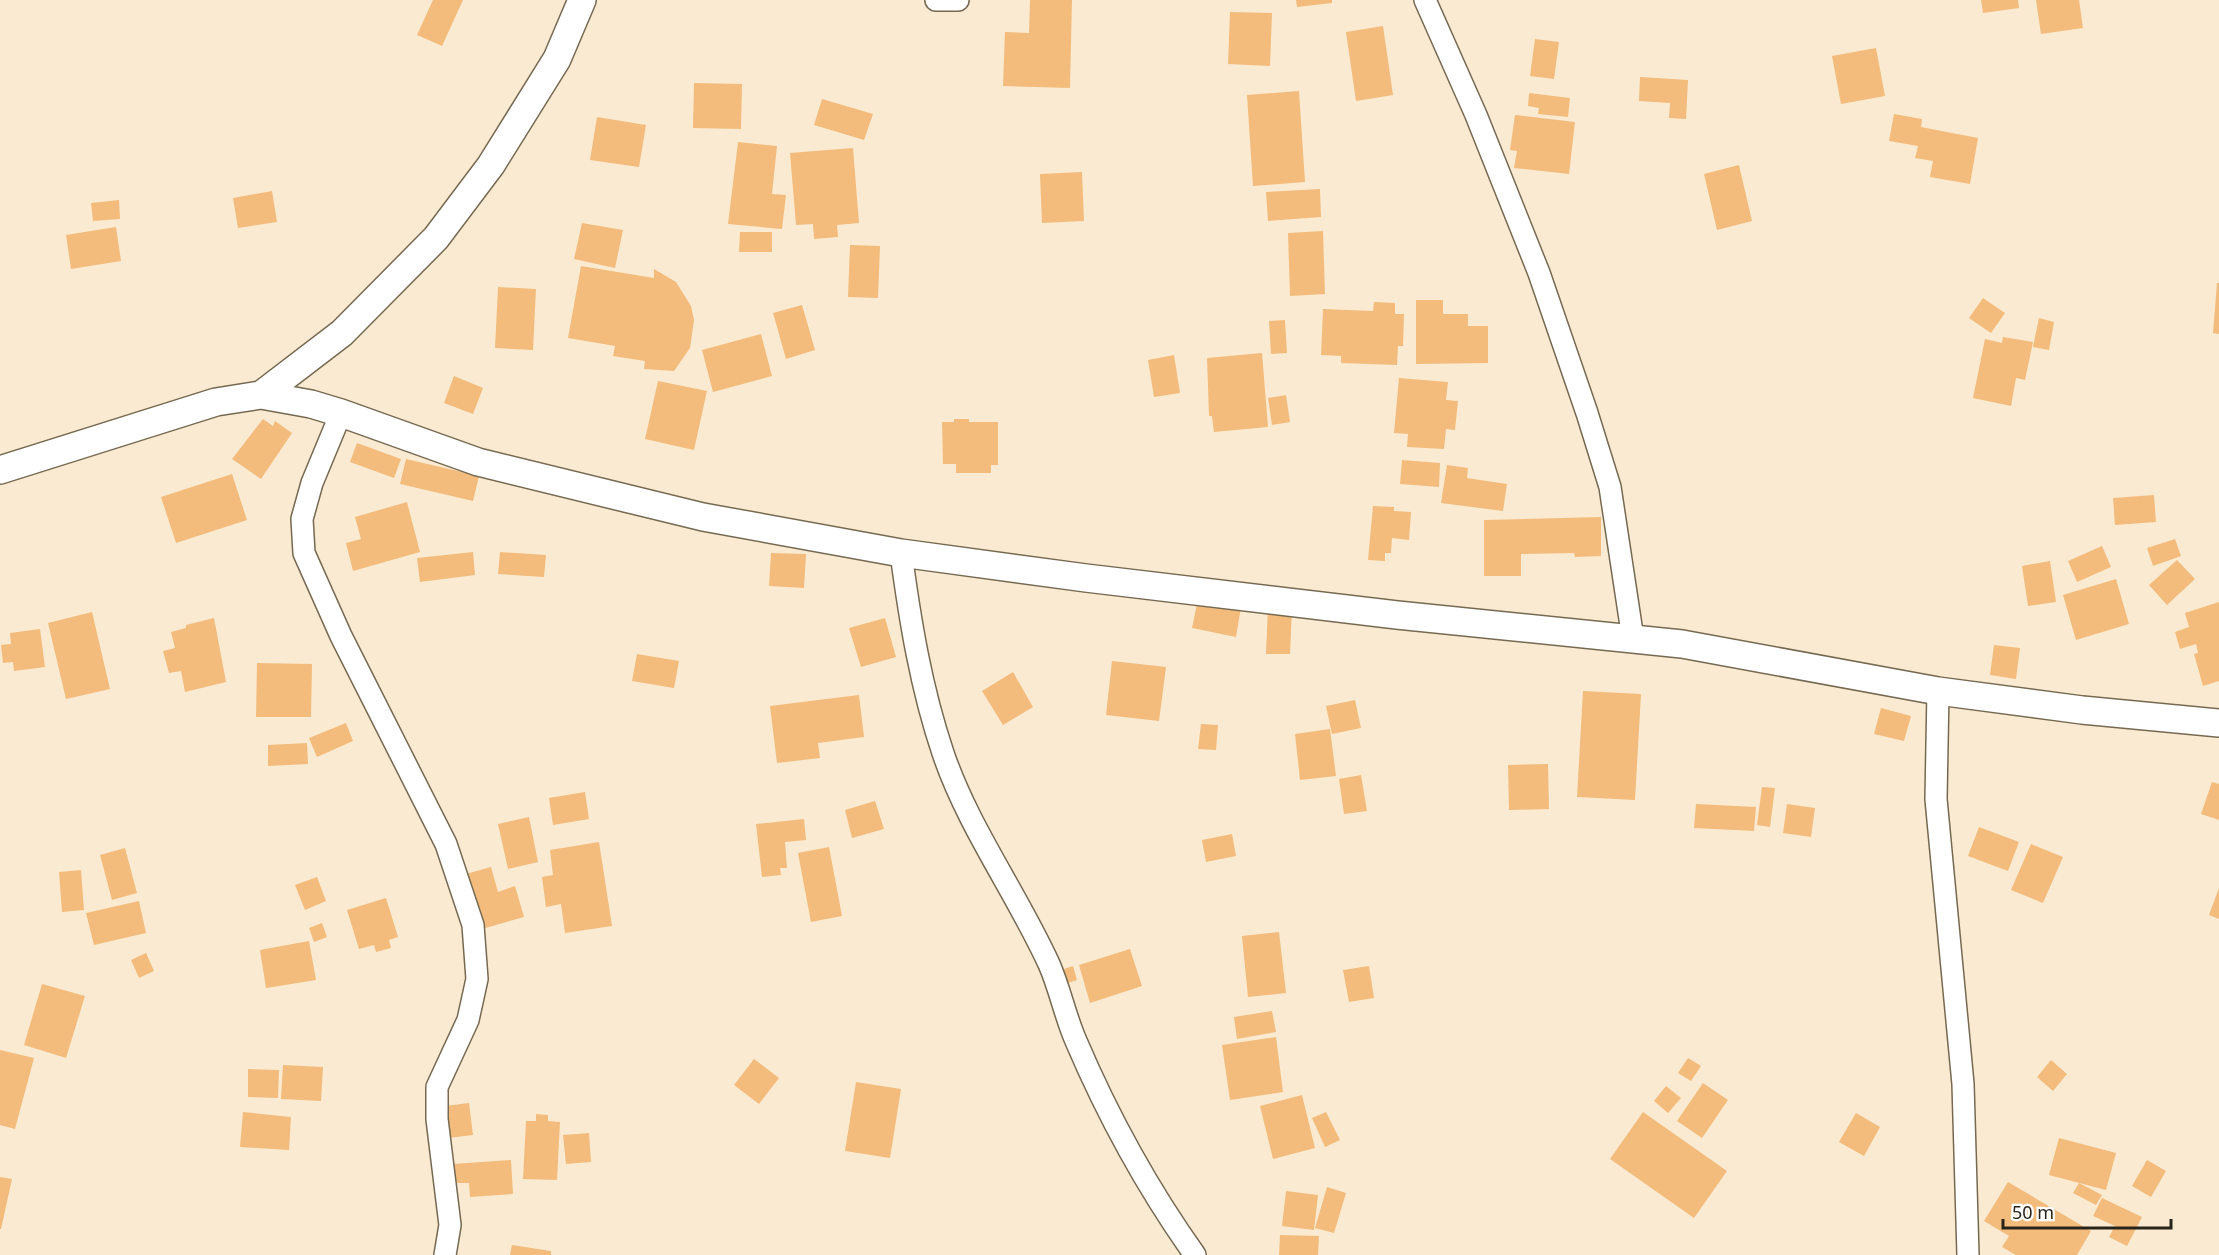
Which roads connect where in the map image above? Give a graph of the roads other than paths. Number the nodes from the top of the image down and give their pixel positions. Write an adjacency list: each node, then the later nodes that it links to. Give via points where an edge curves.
1 (582, 0): 5 (street, via 557,59 491,165 436,238 342,333)
2 (936, 0): 3 (street)
3 (958, 0)
4 (1425, 0): 9 (street, via 1539,273 1587,413 1610,487)
5 (261, 395): 6 (street); 7 (street, via 216,402)
6 (341, 413): 8 (street, via 478,462 703,517); 12 (street, via 312,483 302,519 304,553 341,636 446,844 473,925 477,979 468,1020 437,1087 437,1119 450,1225)
7 (0, 470)
8 (901, 553): 9 (street, via 1086,578); 13 (street, via 912,637 943,753 975,825 1027,915 1055,978 1075,1040 1109,1108 1164,1212)
9 (1633, 639): 10 (street, via 1682,644)
10 (1938, 692): 11 (street); 14 (street, via 1936,799 1962,1084)
11 (2219, 723)
12 (445, 1255)
13 (1195, 1255)
14 (1968, 1255)

